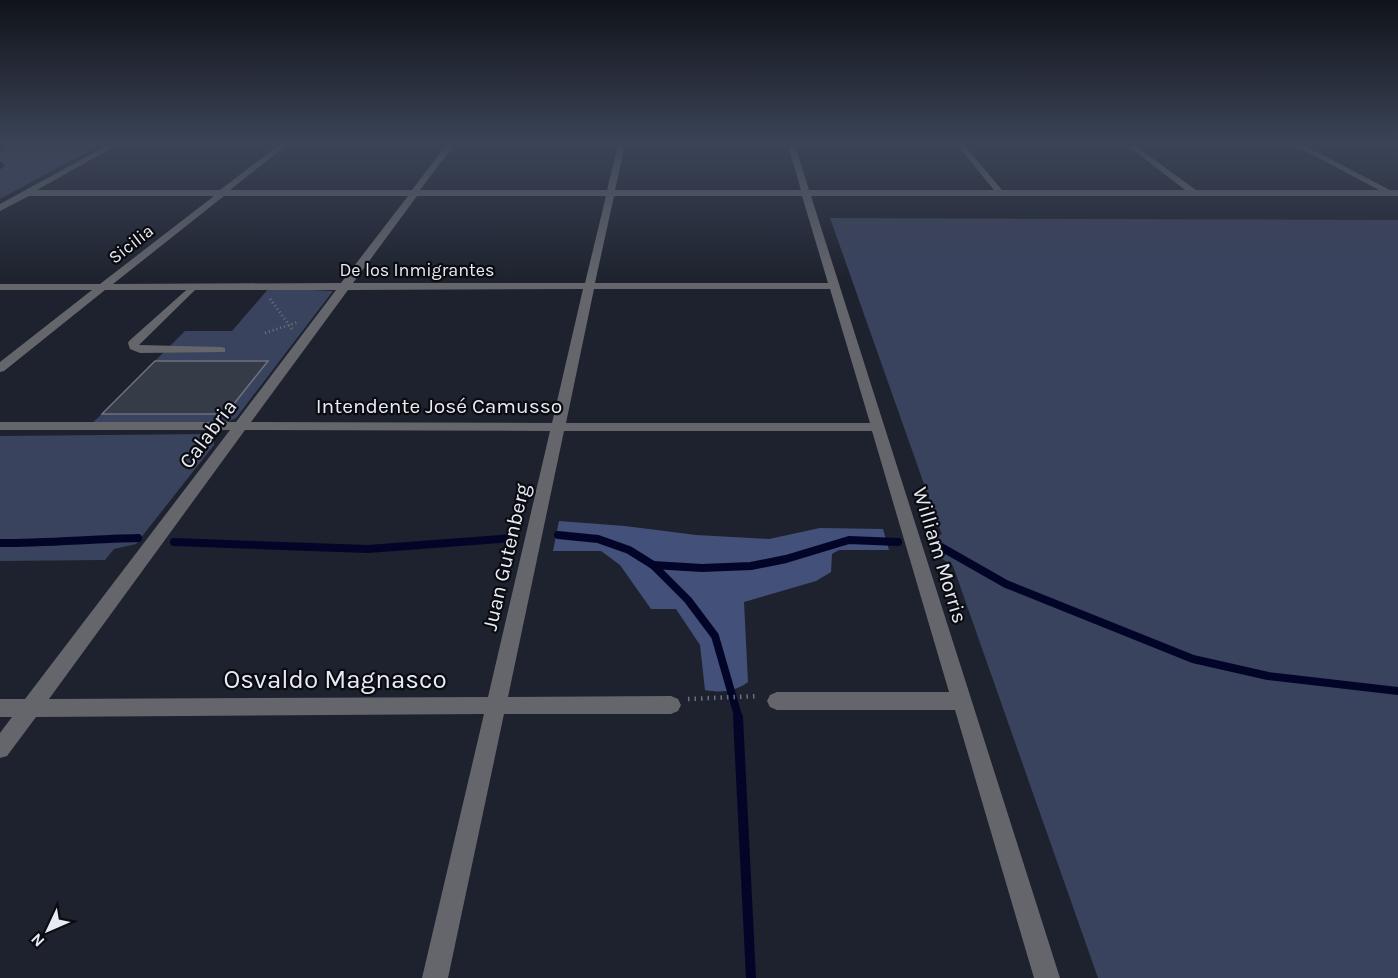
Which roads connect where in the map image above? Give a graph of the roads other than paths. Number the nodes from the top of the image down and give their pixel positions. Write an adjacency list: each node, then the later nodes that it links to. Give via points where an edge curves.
1 (30, 191): 5 (street)
2 (224, 191): 6 (street, Sicilia)
3 (998, 191): 10 (street)
4 (1191, 191): 11 (street)
5 (26, 193): 6 (street); 13 (street)
6 (221, 193): 7 (street); 18 (street, Sicilia)
7 (414, 193): 8 (street); 14 (street, Calabria)
8 (610, 193): 9 (street); 15 (street, Juan Gutenberg)
9 (806, 193): 10 (street); 16 (street, William Morris)
10 (1000, 193): 11 (street)
11 (1194, 193): 12 (street)
12 (1393, 193)
13 (0, 208)
14 (345, 286): 15 (street, De los Inmigrantes); 19 (street, De los Inmigrantes); 23 (street, Calabria)
15 (591, 286): 16 (street, De los Inmigrantes); 24 (street, Juan Gutenberg)
16 (834, 286): 25 (street, William Morris)
17 (0, 287): 18 (street, De los Inmigrantes)
18 (103, 287): 19 (street, De los Inmigrantes); 21 (street, Sicilia)
19 (193, 287): 20 (lane, via 133,343 134,347)
20 (221, 350)
21 (0, 368)
22 (0, 426): 23 (street, Intendente José Camusso)
23 (240, 427): 24 (street, Intendente José Camusso); 30 (street, Calabria)
24 (558, 427): 25 (street, Intendente José Camusso); 28 (street, Juan Gutenberg)
25 (878, 427): 27 (street, William Morris)
26 (777, 701): 27 (street)
27 (962, 701): 34 (street, William Morris)
28 (496, 705): 29 (street, Osvaldo Magnasco); 30 (street, Osvaldo Magnasco); 33 (street, Juan Gutenberg)
29 (671, 705)
30 (31, 707): 31 (street, Osvaldo Magnasco); 32 (street, Calabria)
31 (0, 708)
32 (0, 748)
33 (435, 978)
34 (1047, 978)

